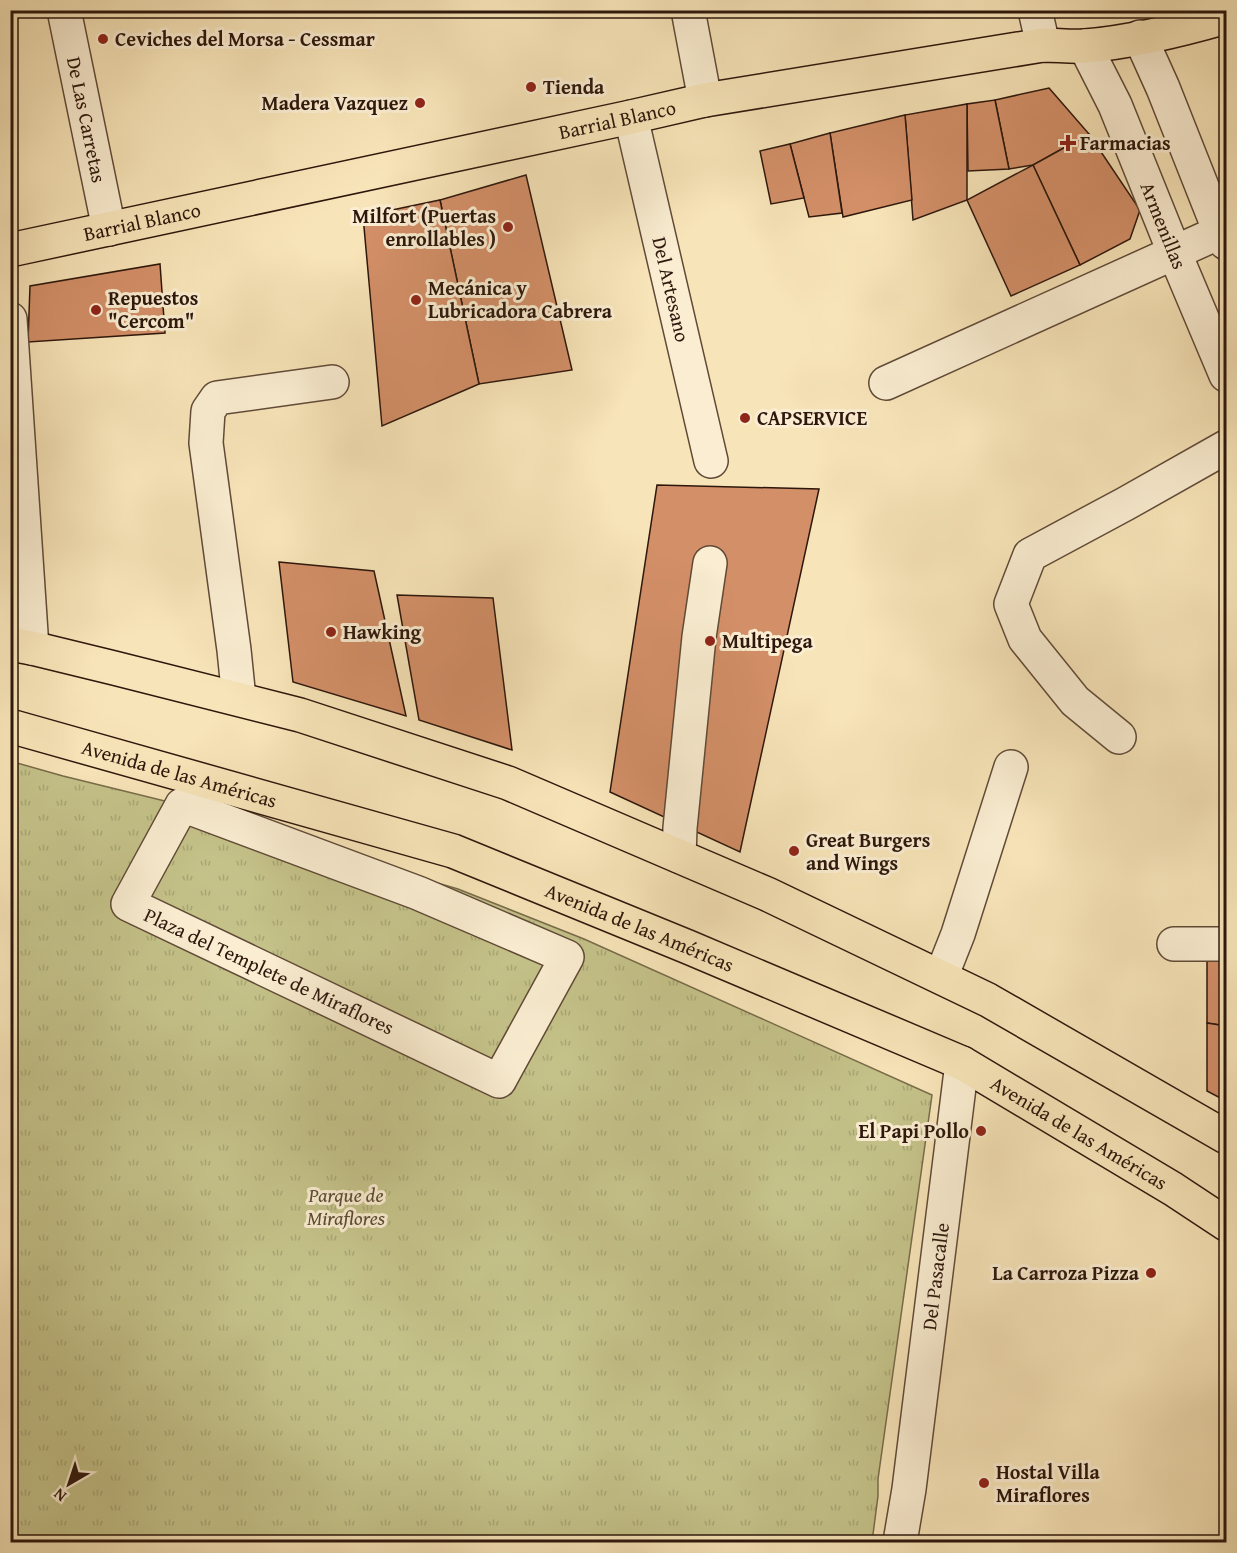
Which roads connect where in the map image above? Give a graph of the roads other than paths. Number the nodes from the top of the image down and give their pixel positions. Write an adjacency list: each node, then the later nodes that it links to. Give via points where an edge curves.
1 (64, 10): 10 (street, De Las Carretas)
2 (688, 10): 8 (street)
3 (1035, 10): 6 (street)
4 (1227, 17): 5 (main road, Barrial Blanco)
5 (1140, 38): 7 (main road, Barrial Blanco); 11 (street)
6 (1043, 45): 7 (main road, Barrial Blanco); 8 (main road, Barrial Blanco)
7 (1085, 46): 13 (street, Armenillas, via 1115,105)
8 (705, 100): 9 (main road, Barrial Blanco)
9 (631, 117): 10 (main road, Barrial Blanco); 19 (street, Del Artesano)
10 (109, 229): 12 (main road, Barrial Blanco)
11 (1223, 238): 13 (street)
12 (10, 250)
13 (1175, 254): 15 (street, Armenillas); 17 (street)
14 (10, 319): 21 (street)
15 (1227, 375)
16 (332, 382): 22 (street, via 218,398 208,411 206,443)
17 (886, 383)
18 (1227, 447): 24 (street, via 1030,555 1011,604 1025,639 1067,692)
19 (711, 461)
20 (710, 563): 26 (street)
21 (21, 646): 22 (main road)
22 (239, 699): 26 (main road, via 508,783)
23 (10, 726): 31 (main road, Avenida de las Américas, via 453,851)
24 (1119, 737)
25 (1011, 766): 30 (street)
26 (679, 856): 30 (main road)
27 (1174, 944): 28 (street)
28 (1227, 944)
29 (567, 957): 29 (street, Plaza del Templete de Miraflores, via 418,893 182,805 128,904 499,1081)
30 (940, 977): 32 (main road, via 988,1000)
31 (962, 1063): 33 (main road, Avenida de las Américas); 34 (street, Del Pasacalle)
32 (1227, 1137)
33 (1227, 1224)
34 (909, 1488): 35 (street, Del Pasacalle); 36 (street, Del Pasacalle)
35 (900, 1542)
36 (921, 1542)

